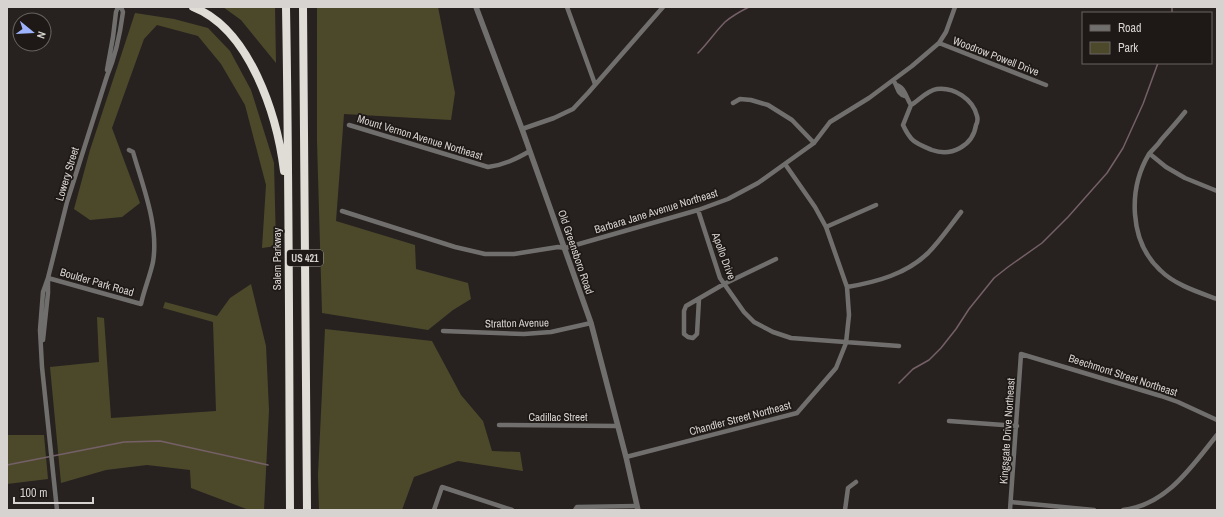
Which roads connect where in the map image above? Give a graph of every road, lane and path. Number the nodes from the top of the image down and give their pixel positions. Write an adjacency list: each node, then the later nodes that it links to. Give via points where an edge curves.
1 (118, 7): 11 (street, Lowery Street)
2 (121, 7): 11 (street, Lowery Street, via 123,12 119,38)
3 (192, 7): 26 (highway, via 225,29 238,45 255,75 278,140)
4 (286, 7): 26 (highway, Salem Parkway / US 421)
5 (303, 7): 56 (highway, US 421)
6 (476, 7): 19 (street, Old Greensboro Road)
7 (567, 7): 13 (street)
8 (663, 7): 13 (street)
9 (955, 7): 10 (street, Barbara Jane Avenue Northeast)
10 (939, 43): 12 (street, Barbara Jane Avenue Northeast); 14 (street, Woodrow Powell Drive)
11 (107, 76): 34 (street, Lowery Street, via 67,202)
12 (895, 83): 16 (street, via 905,92); 20 (street, Barbara Jane Avenue Northeast, via 830,122)
13 (595, 84): 19 (street, via 582,100 567,112)
14 (1046, 85)
15 (733, 103): 20 (street, via 745,99 768,105 792,120)
16 (911, 105): 16 (street, via 903,125 908,136 916,144 947,152 959,149 970,141 977,117 972,105 962,95 936,89)
17 (1186, 112): 23 (street)
18 (349, 125): 22 (street, Mount Vernon Avenue Northeast, via 488,167 499,166)
19 (522, 129): 22 (street, Old Greensboro Road)
20 (814, 143): 24 (street, Barbara Jane Avenue Northeast)
21 (129, 150): 34 (street, Boulder Park Road, via 133,152 150,210 154,241 153,262 141,304)
22 (530, 152): 32 (street, Old Greensboro Road)
23 (1150, 154): 25 (street, via 1185,178); 38 (street, via 1136,187 1134,207 1136,226 1149,258 1160,271 1174,281)
24 (785, 164): 28 (street, Barbara Jane Avenue Northeast, via 758,184); 31 (street, Chandler Street Northeast, via 816,207)
25 (1217, 191)
26 (287, 197): 55 (highway, Salem Parkway / US 421)
27 (876, 205): 31 (street)
28 (698, 210): 32 (street, Barbara Jane Avenue Northeast); 35 (street, Apollo Drive)
29 (342, 211): 32 (street, Barbara Jane Avenue Northeast, via 455,248 485,254 514,254)
30 (961, 212): 36 (street, via 929,252 912,266 867,284)
31 (826, 227): 36 (street, Chandler Street Northeast)
32 (565, 248): 39 (street, Old Greensboro Road)
33 (776, 259): 35 (street)
34 (48, 278): 54 (street, Lowery Street, via 42,367)
35 (724, 284): 37 (street); 41 (street, Apollo Drive, via 748,318 762,327 791,338)
36 (847, 287): 41 (street, Chandler Street Northeast, via 849,315)
37 (699, 299): 37 (street, via 698,334 693,338 688,337 684,334 684,311 686,306)
38 (1217, 299)
39 (591, 323): 40 (street, Stratton Avenue, via 551,332 524,334); 47 (street, Old Greensboro Road)
40 (443, 331)
41 (846, 343): 42 (street, Apollo Drive); 50 (street, Chandler Street Northeast, via 836,368 797,413)
42 (899, 346)
43 (1021, 354): 44 (street, Beechmont Street Northeast, via 1161,396); 48 (street, Kingsgate Drive Northeast)
44 (1217, 420)
45 (949, 421): 48 (street)
46 (499, 425): 47 (street, Cadillac Street)
47 (617, 426): 50 (street, Old Greensboro Road)
48 (1017, 426): 52 (street, Kingsgate Drive Northeast)
49 (1217, 435): 63 (street, via 1171,489 1140,507)
50 (626, 457): 53 (street, Old Greensboro Road)
51 (856, 482): 60 (street, via 848,488)
52 (1011, 502): 61 (street, Kingsgate Drive Northeast); 62 (street)
53 (637, 508): 59 (street, via 577,507)
54 (57, 510)
55 (290, 510)
56 (307, 510)
57 (434, 510): 58 (street, via 442,487)
58 (512, 510)
59 (575, 510)
60 (845, 510)
61 (1010, 510)
62 (1094, 510)
63 (1123, 510)

